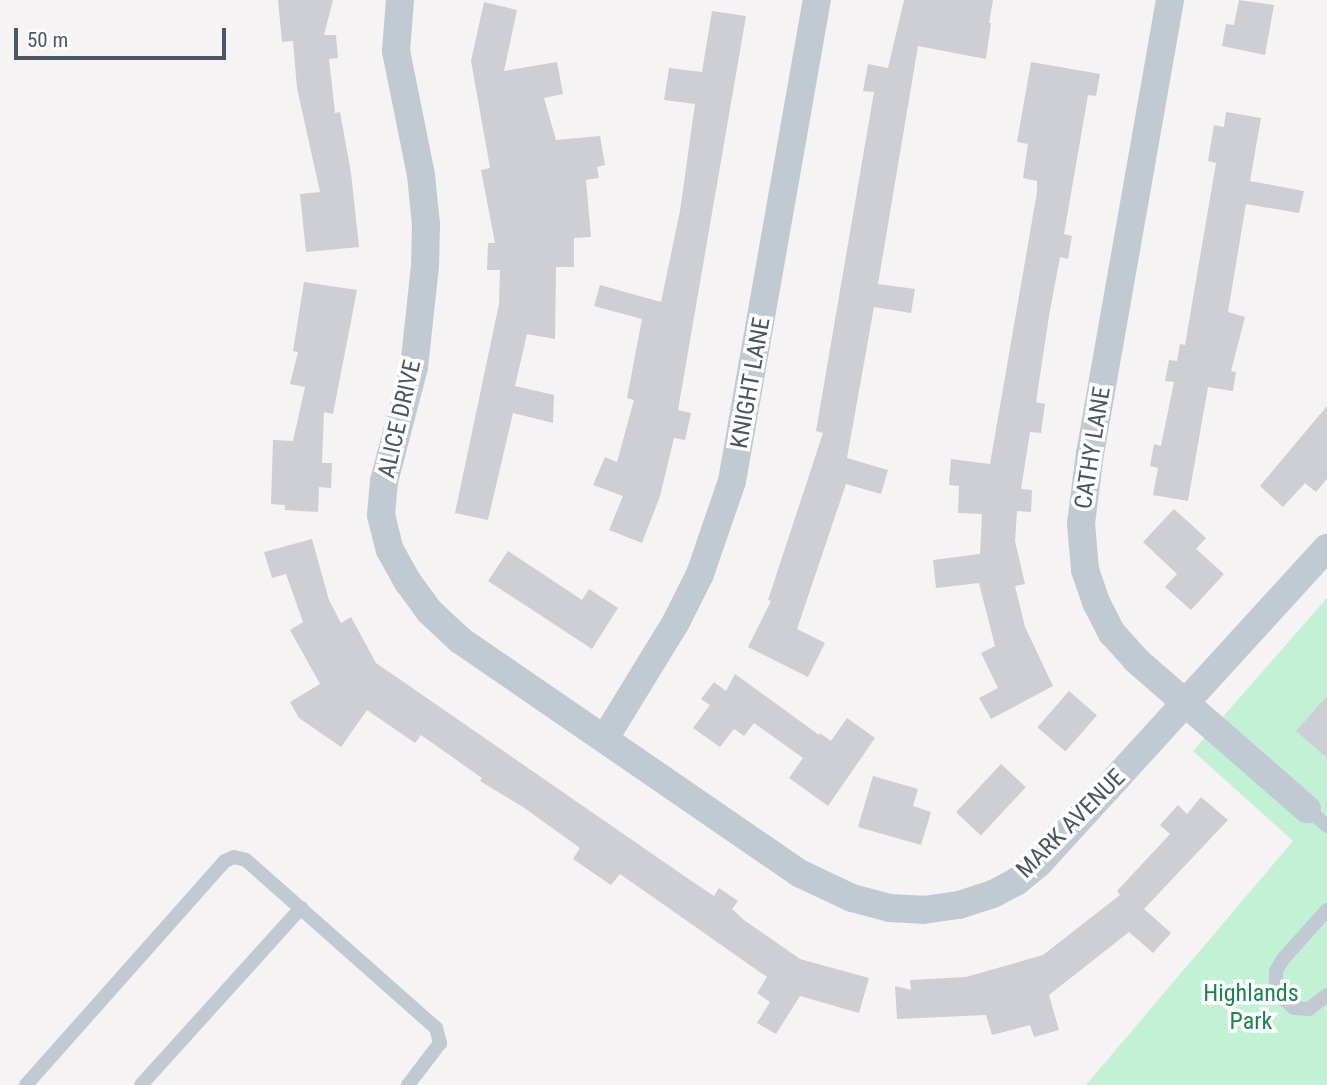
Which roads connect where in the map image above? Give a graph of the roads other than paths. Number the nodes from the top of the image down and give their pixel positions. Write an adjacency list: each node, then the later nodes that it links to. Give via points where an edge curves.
1 (400, 0): 6 (street, ALICE DRIVE, via 396,51 421,174 426,225 414,367 384,481 380,515 390,550 429,611 460,640)
2 (817, 0): 6 (street, KNIGHT LANE, via 732,481 700,574)
3 (1170, 0): 5 (street, CATHY LANE, via 1081,523 1085,570 1112,633)
4 (1327, 548): 5 (street, MARK AVENUE)
5 (1186, 704): 6 (street, MARK AVENUE, via 1017,881 959,905 923,910 889,908 852,898 801,874); 7 (street, CATHY LANE)
6 (605, 738)
7 (1317, 818)
8 (301, 908): 11 (lane, via 246,860 234,857 225,862); 12 (lane); 13 (lane, via 436,1028 440,1043)
9 (1327, 910): 10 (lane, via 1283,959 1276,971 1276,984 1280,996 1294,1008 1309,1009)
10 (1327, 995)
11 (26, 1085)
12 (141, 1085)
13 (408, 1085)

